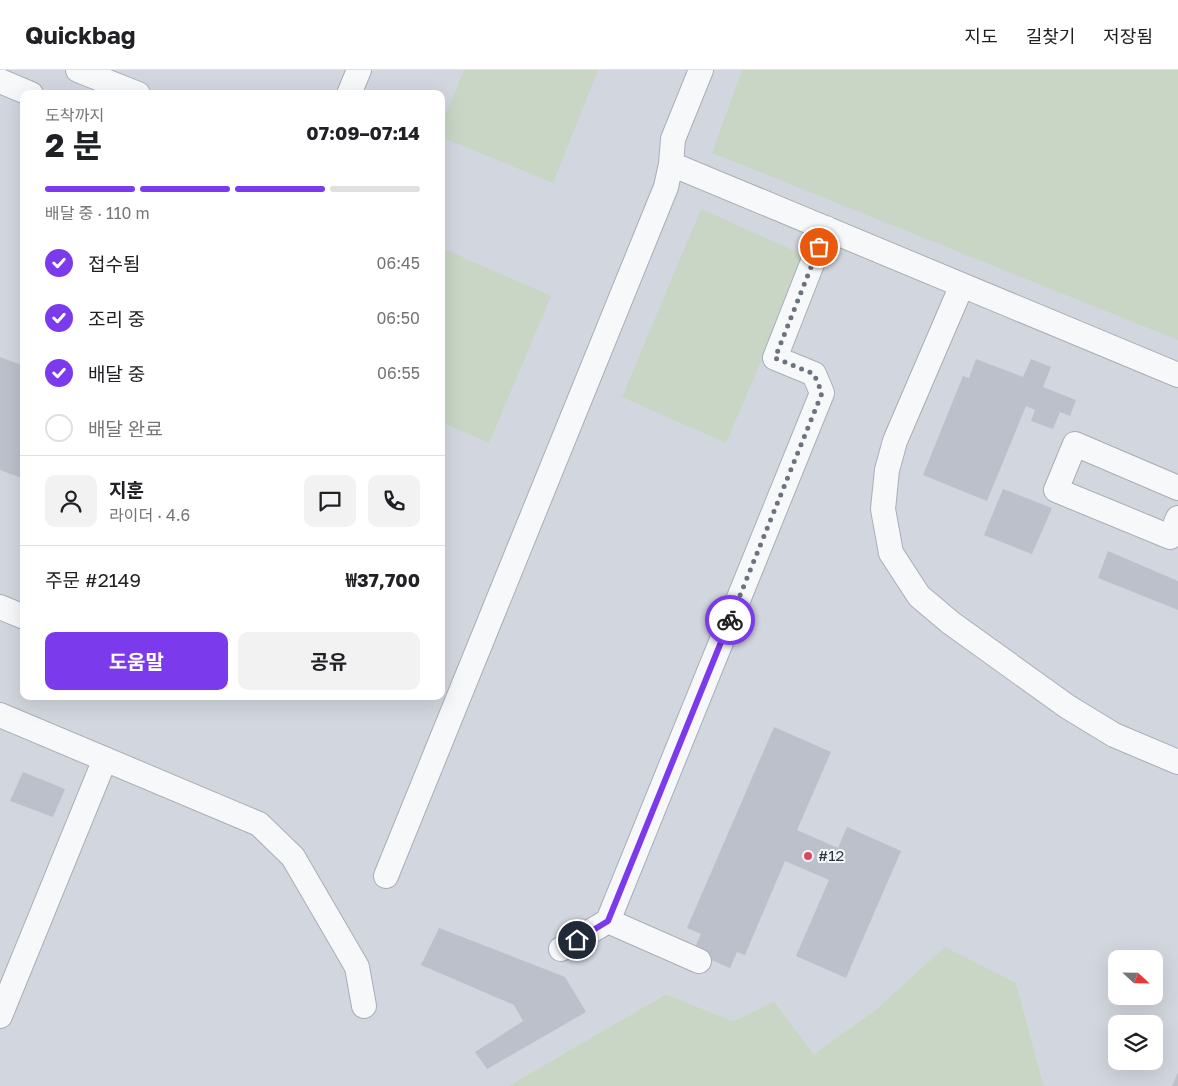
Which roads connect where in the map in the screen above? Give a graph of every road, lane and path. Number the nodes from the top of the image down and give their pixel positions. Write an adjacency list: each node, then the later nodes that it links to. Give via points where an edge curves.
1 (78, 70): 6 (lane)
2 (359, 70): 7 (lane)
3 (701, 70): 8 (lane, via 673,139)
4 (0, 81): 5 (lane)
5 (21, 90)
6 (128, 90)
7 (351, 90)
8 (671, 164): 9 (lane); 19 (lane, via 666,187)
9 (826, 228): 10 (lane); 20 (lane, via 775,358 814,374 822,393)
10 (962, 285): 11 (lane); 18 (lane, via 895,441 887,470 883,509 891,553 919,596 951,623 1068,707 1114,735)
11 (1178, 375)
12 (1178, 488): 13 (lane, via 1075,444 1056,490 1170,537)
13 (1178, 518)
14 (0, 608): 15 (lane)
15 (20, 616)
16 (0, 715): 17 (lane)
17 (105, 759): 23 (lane, via 259,824 293,856 357,967); 24 (lane)
18 (1178, 762)
19 (386, 876)
20 (608, 921): 21 (lane); 22 (lane)
21 (561, 950)
22 (699, 961)
23 (364, 1006)
24 (0, 1016)

